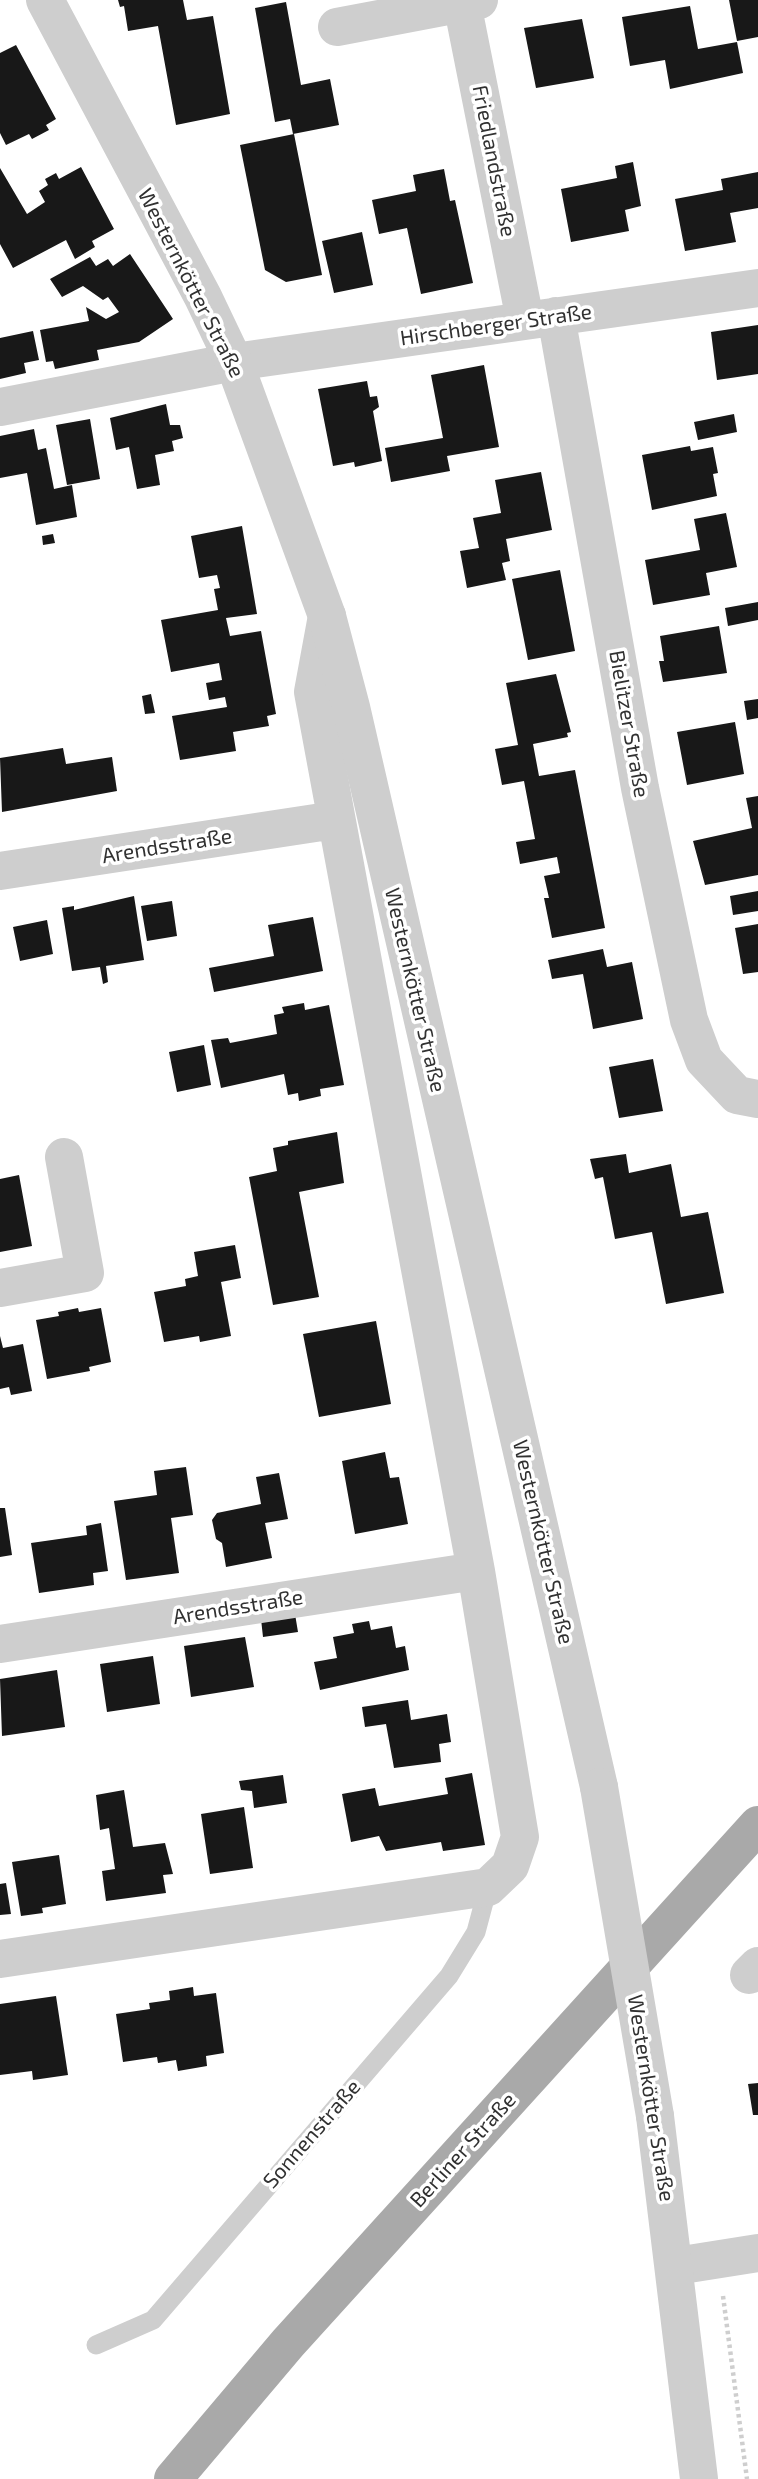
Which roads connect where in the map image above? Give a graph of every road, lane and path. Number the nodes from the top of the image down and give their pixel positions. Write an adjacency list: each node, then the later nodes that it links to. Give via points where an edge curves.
1 (45, 0): 6 (street, Westernkötter Straße)
2 (470, 2): 3 (street, Friedlandstraße); 5 (street, Friedlandstraße)
3 (337, 27)
4 (758, 288): 5 (street, Hirschberger Straße)
5 (541, 318): 6 (street, Hirschberger Straße); 11 (street, Bielitzer Straße, via 689,1020 704,1059 737,1095)
6 (234, 362): 7 (street, Hirschberger Straße); 8 (street, Westernkötter Straße)
7 (0, 407)
8 (327, 616): 9 (street, Westernkötter Straße, via 313,692); 21 (street, Westernkötter Straße, bridge, via 599,1787)
9 (335, 820): 10 (street, Arendsstraße); 14 (street, Westernkötter Straße)
10 (0, 871)
11 (758, 1100)
12 (64, 1157): 13 (street, via 85,1273)
13 (0, 1288)
14 (476, 1571): 15 (street, Arendsstraße); 17 (street, Westernkötter Straße, via 520,1837 510,1866)
15 (0, 1644)
16 (758, 1825): 23 (main road, Berliner Straße, via 288,2343)
17 (488, 1887): 18 (street); 22 (lane, Sonnenstraße, via 477,1932 449,1976 153,2320)
18 (0, 1959)
19 (758, 2253): 20 (street)
20 (719, 2260): 21 (street); 25 (path)
21 (676, 2266): 24 (street, Westernkötter Straße)
22 (96, 2345)
23 (173, 2479)
24 (699, 2479)
25 (747, 2479)

